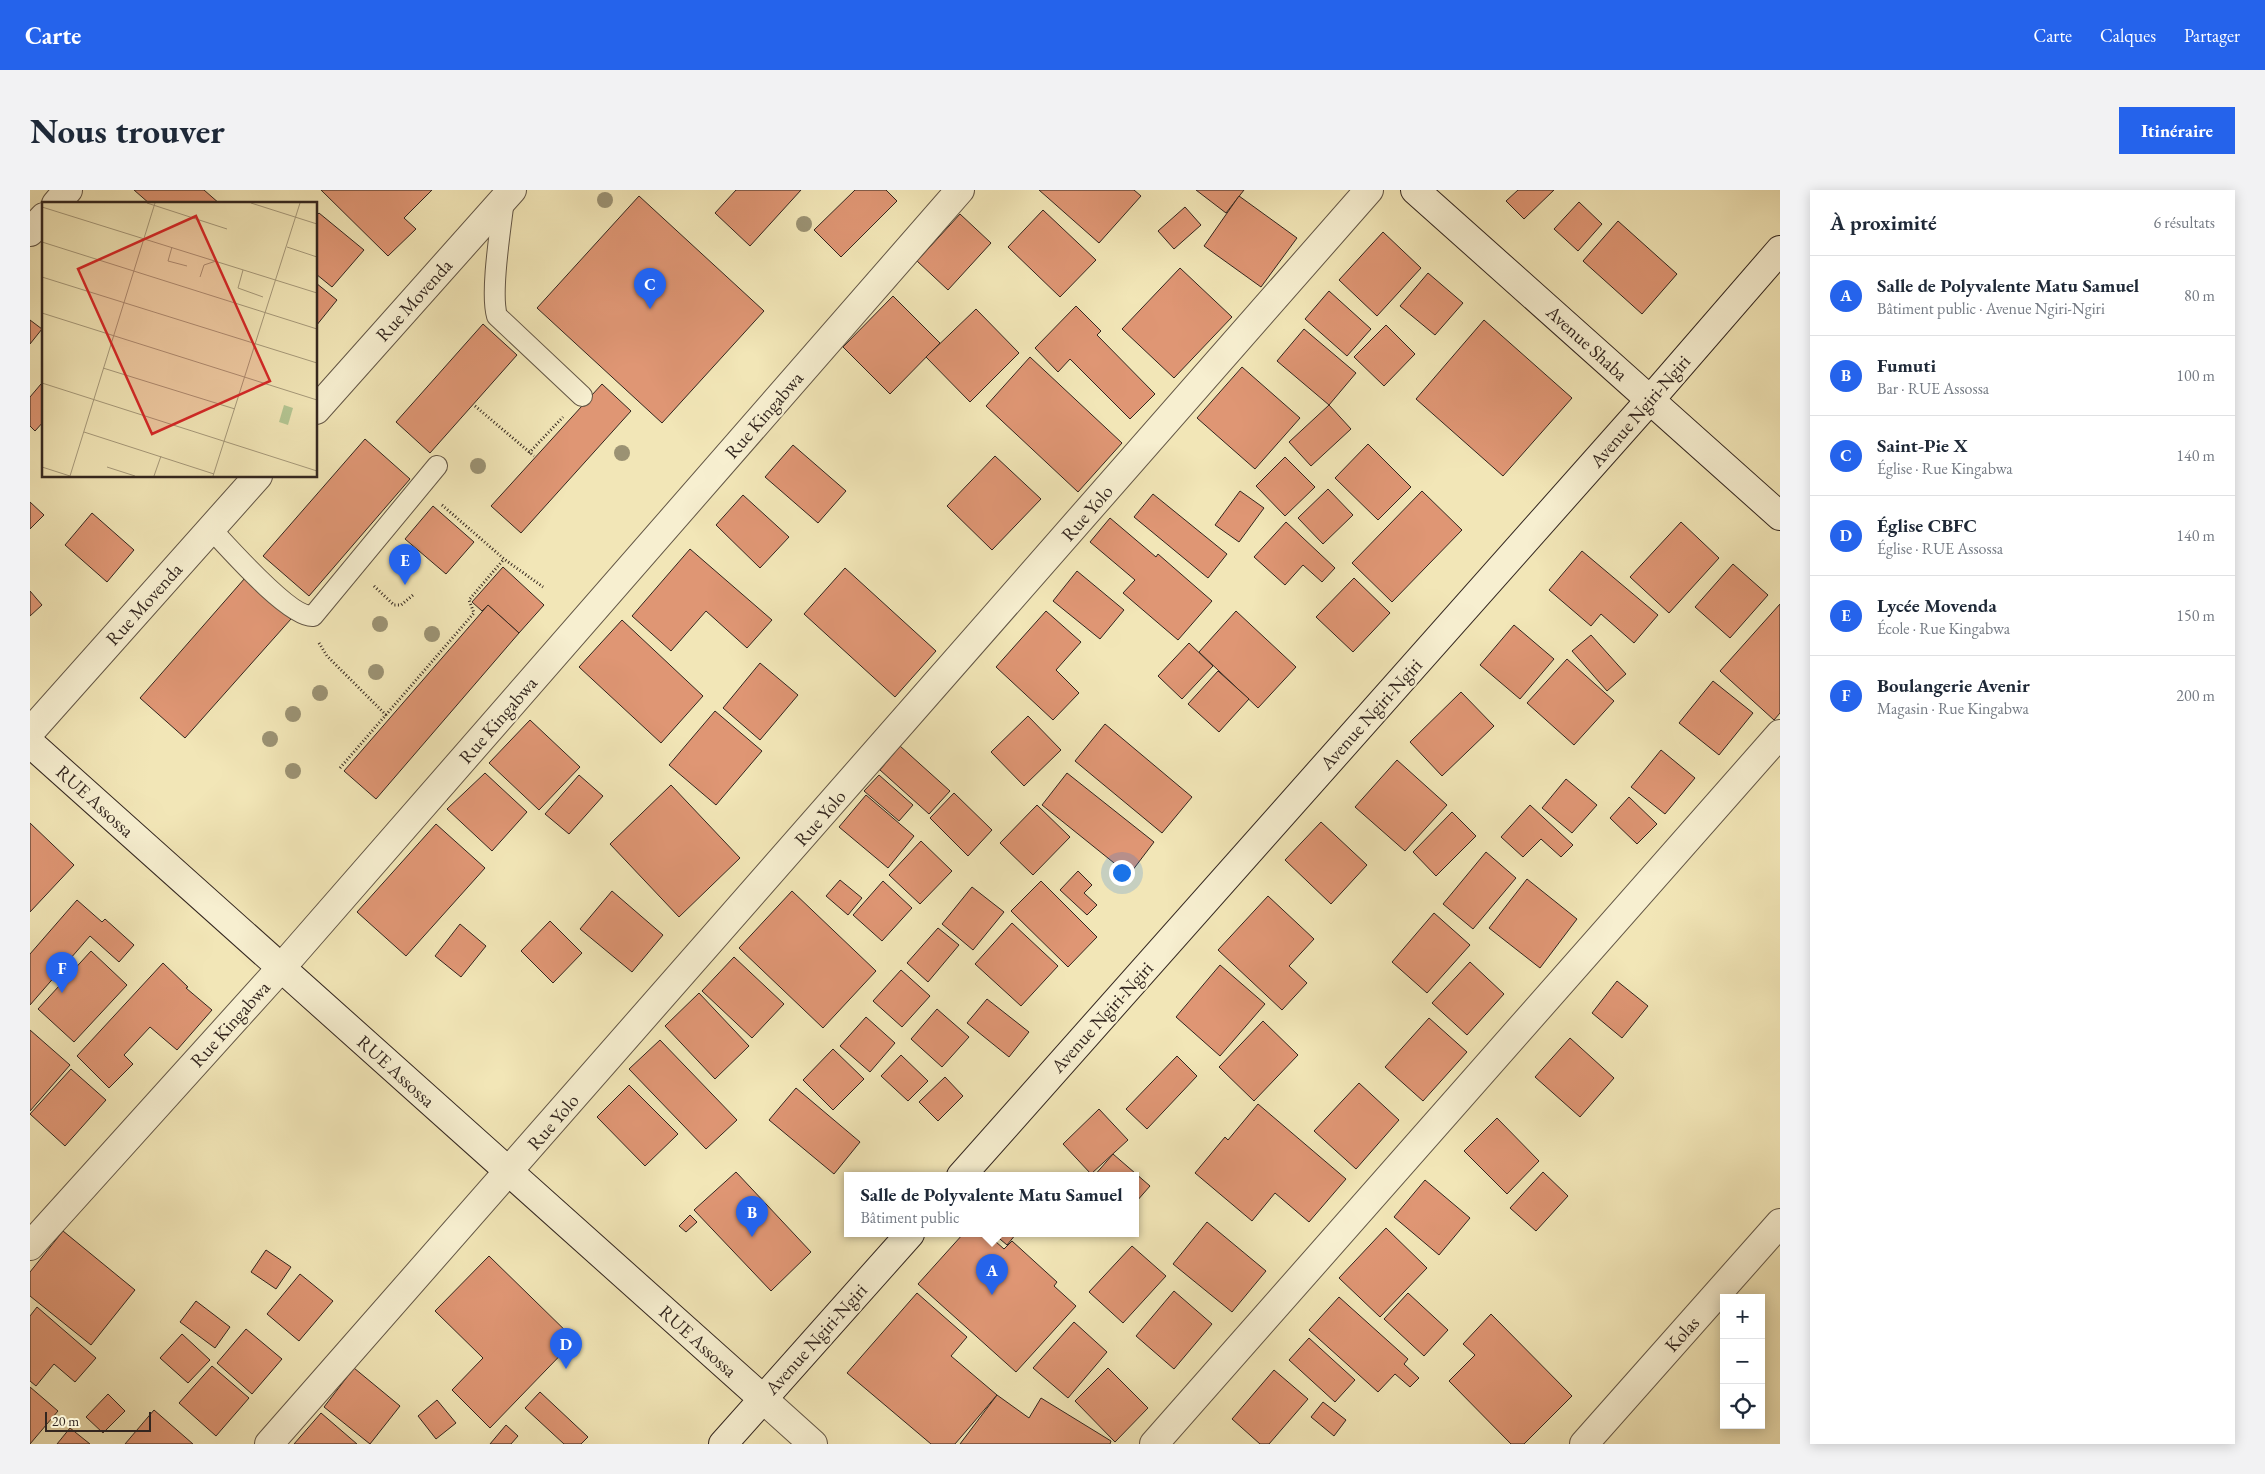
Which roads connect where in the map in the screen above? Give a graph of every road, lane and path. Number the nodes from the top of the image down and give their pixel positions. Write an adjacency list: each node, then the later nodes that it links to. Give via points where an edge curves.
1 (68, 190): 6 (street)
2 (960, 190): 29 (street, Rue Kingabwa)
3 (1369, 190): 30 (street, Rue Yolo)
4 (1415, 190): 11 (street, Avenue Shaba)
5 (508, 194): 10 (lane, via 496,276 497,316); 13 (street, Rue Movenda)
6 (58, 202)
7 (42, 219): 8 (street)
8 (30, 232)
9 (1780, 250): 11 (street, Avenue Ngiri-Ngiri)
10 (582, 396): 12 (path, via 532,454)
11 (1650, 400): 17 (street, Avenue Shaba); 31 (street, Avenue Ngiri-Ngiri)
12 (475, 406)
13 (318, 408)
14 (437, 466): 16 (lane)
15 (256, 478): 18 (street, Rue Movenda)
16 (420, 486): 19 (path); 23 (lane)
17 (1780, 516)
18 (211, 528): 23 (lane, via 254,574 297,612 306,617); 25 (street, Rue Movenda)
19 (504, 559): 20 (path); 24 (path, via 469,600 474,612)
20 (543, 587)
21 (413, 595): 22 (path)
22 (394, 605)
23 (312, 616): 24 (path, via 321,648 327,656)
24 (387, 715): 28 (path)
25 (30, 732)
26 (1780, 734): 39 (street)
27 (30, 743): 29 (street, RUE Assossa)
28 (340, 768)
29 (281, 968): 30 (street, RUE Assossa); 34 (street, Rue Kingabwa)
30 (509, 1172): 35 (street, RUE Assossa); 36 (street, Rue Yolo)
31 (965, 1172)
32 (1780, 1223): 40 (street, Kolas)
33 (907, 1237): 35 (street, Avenue Ngiri-Ngiri)
34 (30, 1246)
35 (763, 1399): 37 (street, Avenue Ngiri-Ngiri); 38 (street, RUE Assossa)
36 (269, 1444)
37 (723, 1444)
38 (813, 1444)
39 (1154, 1444)
40 (1584, 1444)

